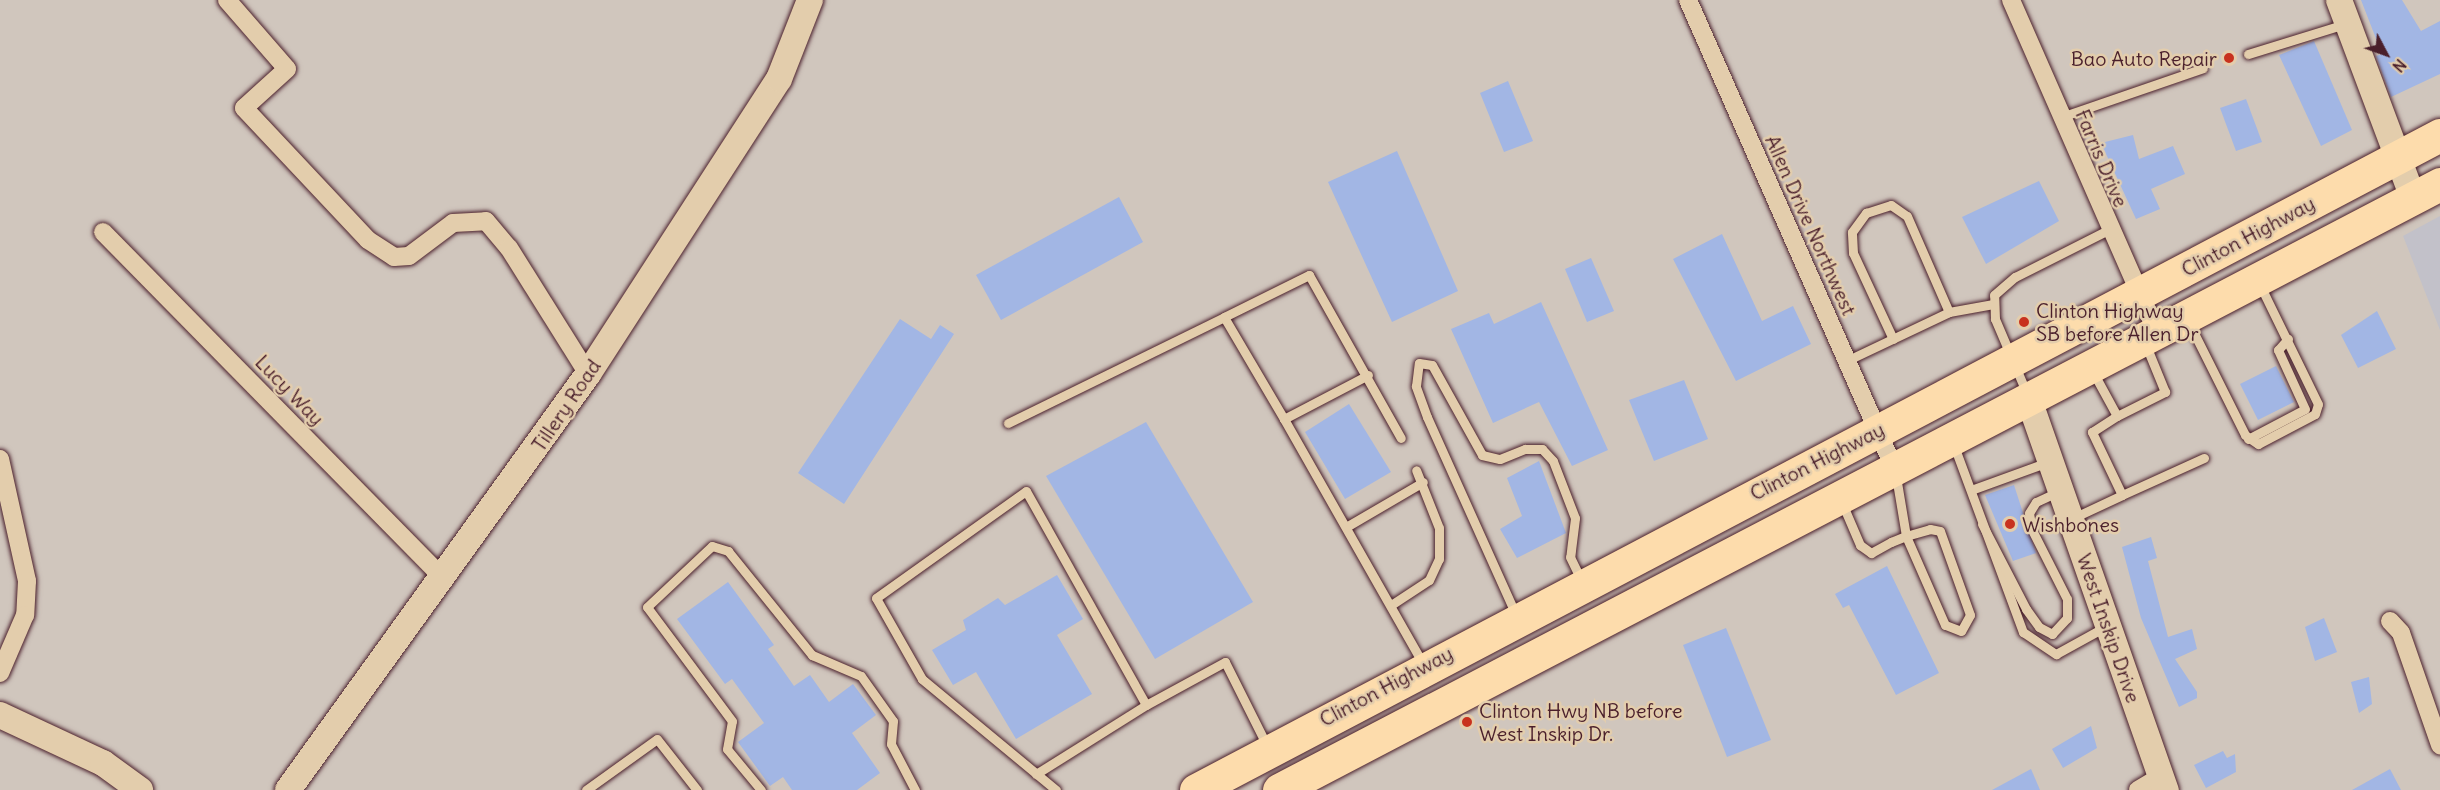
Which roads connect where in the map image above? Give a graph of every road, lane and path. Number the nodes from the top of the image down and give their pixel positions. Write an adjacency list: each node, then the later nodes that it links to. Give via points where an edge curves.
1 (227, 0): 26 (street, via 287,69 244,108 368,240 394,257 409,256 453,223 486,221 509,248)
2 (810, 0): 26 (street, Tillery Road, via 779,79)
3 (1688, 0): 24 (street, Allen Drive Northwest)
4 (2011, 0): 8 (street, Farris Drive)
5 (2343, 12): 6 (lane); 10 (street)
6 (2248, 54)
7 (2203, 68): 8 (lane)
8 (2060, 117): 12 (street, Farris Drive)
9 (2440, 135): 10 (highway, Clinton Highway)
10 (2398, 156): 11 (street); 15 (highway, Clinton Highway)
11 (2426, 191): 14 (highway, Clinton Highway)
12 (2108, 230): 15 (street, Farris Drive); 16 (lane, via 2004,285)
13 (103, 232): 50 (street, Lucy Way)
14 (2257, 279): 18 (highway, Clinton Highway); 22 (lane)
15 (2138, 294): 20 (street, Farris Drive); 23 (highway, Clinton Highway)
16 (1993, 304): 17 (lane); 23 (lane)
17 (1949, 312): 21 (lane); 21 (lane, via 1907,216 1891,205 1866,213 1852,232 1853,253)
18 (2186, 316): 20 (highway, Clinton Highway); 35 (lane)
19 (1224, 317): 27 (lane, via 1309,275); 30 (lane); 31 (lane)
20 (2149, 335): 25 (highway, Clinton Highway); 29 (lane, via 2165,392)
21 (1893, 339): 24 (lane)
22 (2288, 339): 35 (lane, via 2278,350 2305,409); 35 (lane, via 2317,397 2318,410 2258,444)
23 (2013, 360): 28 (lane); 32 (highway, Clinton Highway)
24 (1846, 361): 32 (street, Allen Drive Northwest)
25 (2089, 366): 28 (highway, Clinton Highway); 29 (lane)
26 (588, 374): 50 (street, Tillery Road)
27 (1368, 375): 30 (lane); 33 (lane)
28 (2028, 397): 34 (highway, Clinton Highway); 38 (street, West Inskip Drive)
29 (2117, 416): 44 (lane, via 2092,432)
30 (1284, 419): 48 (lane)
31 (1008, 423)
32 (1877, 431): 39 (street, Allen Drive Northwest); 51 (highway, Clinton Highway)
33 (1401, 438)
34 (1951, 438): 39 (highway, Clinton Highway); 42 (lane)
35 (2248, 440)
36 (2204, 458): 44 (lane)
37 (0, 459): 58 (street, via 27,591 25,615)
38 (2051, 461): 42 (lane); 43 (street, West Inskip Drive)
39 (1894, 468): 45 (highway, Clinton Highway); 49 (lane)
40 (1416, 470): 41 (lane)
41 (1423, 482): 48 (lane); 52 (lane, via 1439,528 1439,559 1429,580)
42 (1971, 490): 47 (lane)
43 (2061, 491): 46 (street, West Inskip Drive); 47 (lane, via 2037,502 2029,513 2032,530 2067,599 2067,618 2052,634 2038,627 2026,609)
44 (2122, 495): 46 (lane)
45 (1839, 496): 49 (lane, via 1860,545 1871,553); 54 (highway, Clinton Highway)
46 (2071, 519): 56 (street, West Inskip Drive)
47 (1982, 524): 56 (lane, via 2003,589 2033,643 2056,654)
48 (1346, 526): 52 (lane)
49 (1906, 536): 49 (lane, via 1945,625 1961,631 1970,615 1940,531)
50 (444, 579): 67 (street, Tillery Road)
51 (1582, 583): 53 (highway, Clinton Highway); 53 (lane, via 1570,557 1575,518 1553,461 1542,449 1525,449 1500,459 1482,455 1432,365 1419,363 1416,386 1427,417); 54 (highway)
52 (1391, 605): 57 (lane)
53 (1517, 618): 57 (highway, Clinton Highway)
54 (1598, 621): 73 (highway, Clinton Highway)
55 (2390, 621): 61 (street, via 2401,633)
56 (2108, 625): 64 (street, West Inskip Drive)
57 (1424, 666): 62 (highway, Clinton Highway)
58 (0, 673)
59 (1146, 705): 62 (lane, via 1225,662); 63 (lane); 63 (lane, via 1026,491 876,598 922,679)
60 (0, 716): 66 (street, via 84,753)
61 (2440, 745)
62 (1268, 748): 65 (highway, Clinton Highway)
63 (1036, 774): 72 (lane)
64 (2163, 783): 74 (street)
65 (1210, 786)
66 (140, 790)
67 (288, 790)
68 (586, 790): 69 (lane, via 657,738)
69 (697, 790)
70 (761, 790): 71 (lane, via 727,749 732,721 647,607 712,546 728,551 812,655 861,676 893,721 891,744)
71 (915, 790)
72 (1056, 790)
73 (1279, 790)
74 (2138, 790)

